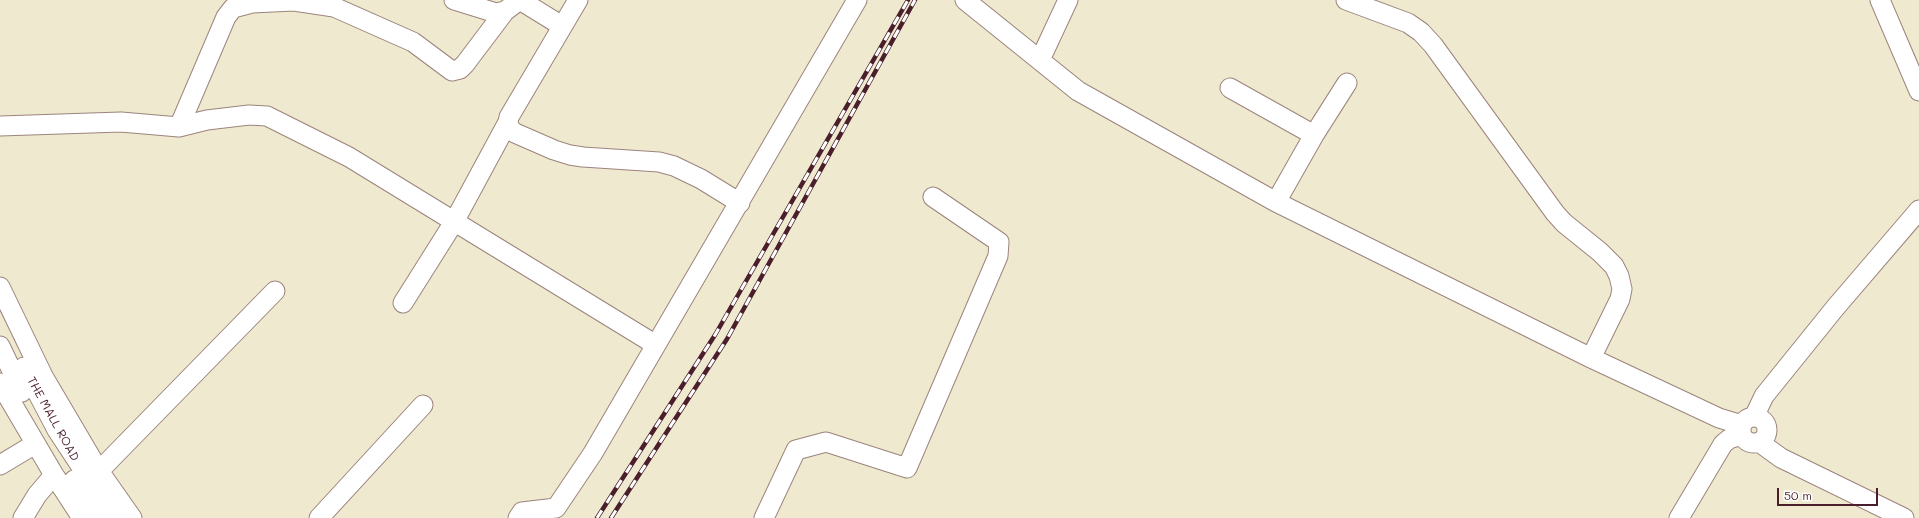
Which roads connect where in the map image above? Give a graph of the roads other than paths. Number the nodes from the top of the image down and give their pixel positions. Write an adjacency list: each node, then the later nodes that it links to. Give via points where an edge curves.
1 (454, 0): 10 (street, via 492,13)
2 (578, 0): 11 (street)
3 (857, 0): 24 (street)
4 (965, 0): 14 (street)
5 (1068, 0): 14 (street)
6 (1346, 0): 33 (street, via 1408,23 1421,32 1555,213 1614,266 1622,289 1620,299)
7 (1880, 0): 12 (street)
8 (1894, 0): 12 (street)
9 (258, 1): 10 (street, via 294,1 334,7 413,42 452,71 460,69 465,64); 20 (street, via 240,5 229,11)
10 (513, 4): 11 (street, via 525,3)
11 (562, 26): 18 (street)
12 (1900, 30): 13 (street); 17 (street)
13 (1919, 57)
14 (1040, 60): 23 (street, via 1078,91)
15 (1348, 83): 21 (street)
16 (1230, 88): 21 (street)
17 (1919, 91)
18 (508, 122): 24 (street, via 510,129 515,133 570,155 659,162 674,166); 26 (street)
19 (0, 126): 20 (street, via 122,122)
20 (179, 127): 26 (street, via 207,120 249,115 267,116 349,157)
21 (1314, 136): 23 (street)
22 (933, 196): 49 (street, via 999,242 998,256 907,468 826,442 796,450)
23 (1276, 202): 33 (street)
24 (740, 203): 31 (street)
25 (1919, 210): 36 (street, via 1769,390)
26 (454, 222): 29 (street); 31 (street)
27 (0, 287): 40 (street, via 43,376)
28 (275, 291): 40 (street)
29 (403, 303)
30 (0, 315): 45 (street, THE MALL ROAD, via 57,430)
31 (656, 345): 48 (street, via 593,453 556,508 522,512)
32 (0, 346): 44 (street, THE MALL ROAD, via 41,426)
33 (1591, 358): 36 (street, via 1719,418)
34 (0, 383): 38 (street)
35 (424, 405): 47 (street)
36 (1746, 425): 37 (street, via 1749,442); 37 (street, via 1764,421); 50 (street, via 1723,444)
37 (1763, 436): 51 (street, via 1781,458)
38 (35, 444): 39 (street); 41 (street)
39 (0, 465)
40 (99, 471): 46 (street)
41 (54, 475): 42 (street, via 37,495); 43 (street)
42 (23, 518)
43 (82, 518)
44 (98, 518)
45 (115, 518)
46 (132, 518)
47 (319, 518)
48 (518, 518)
49 (764, 518)
50 (1679, 518)
51 (1904, 518)

